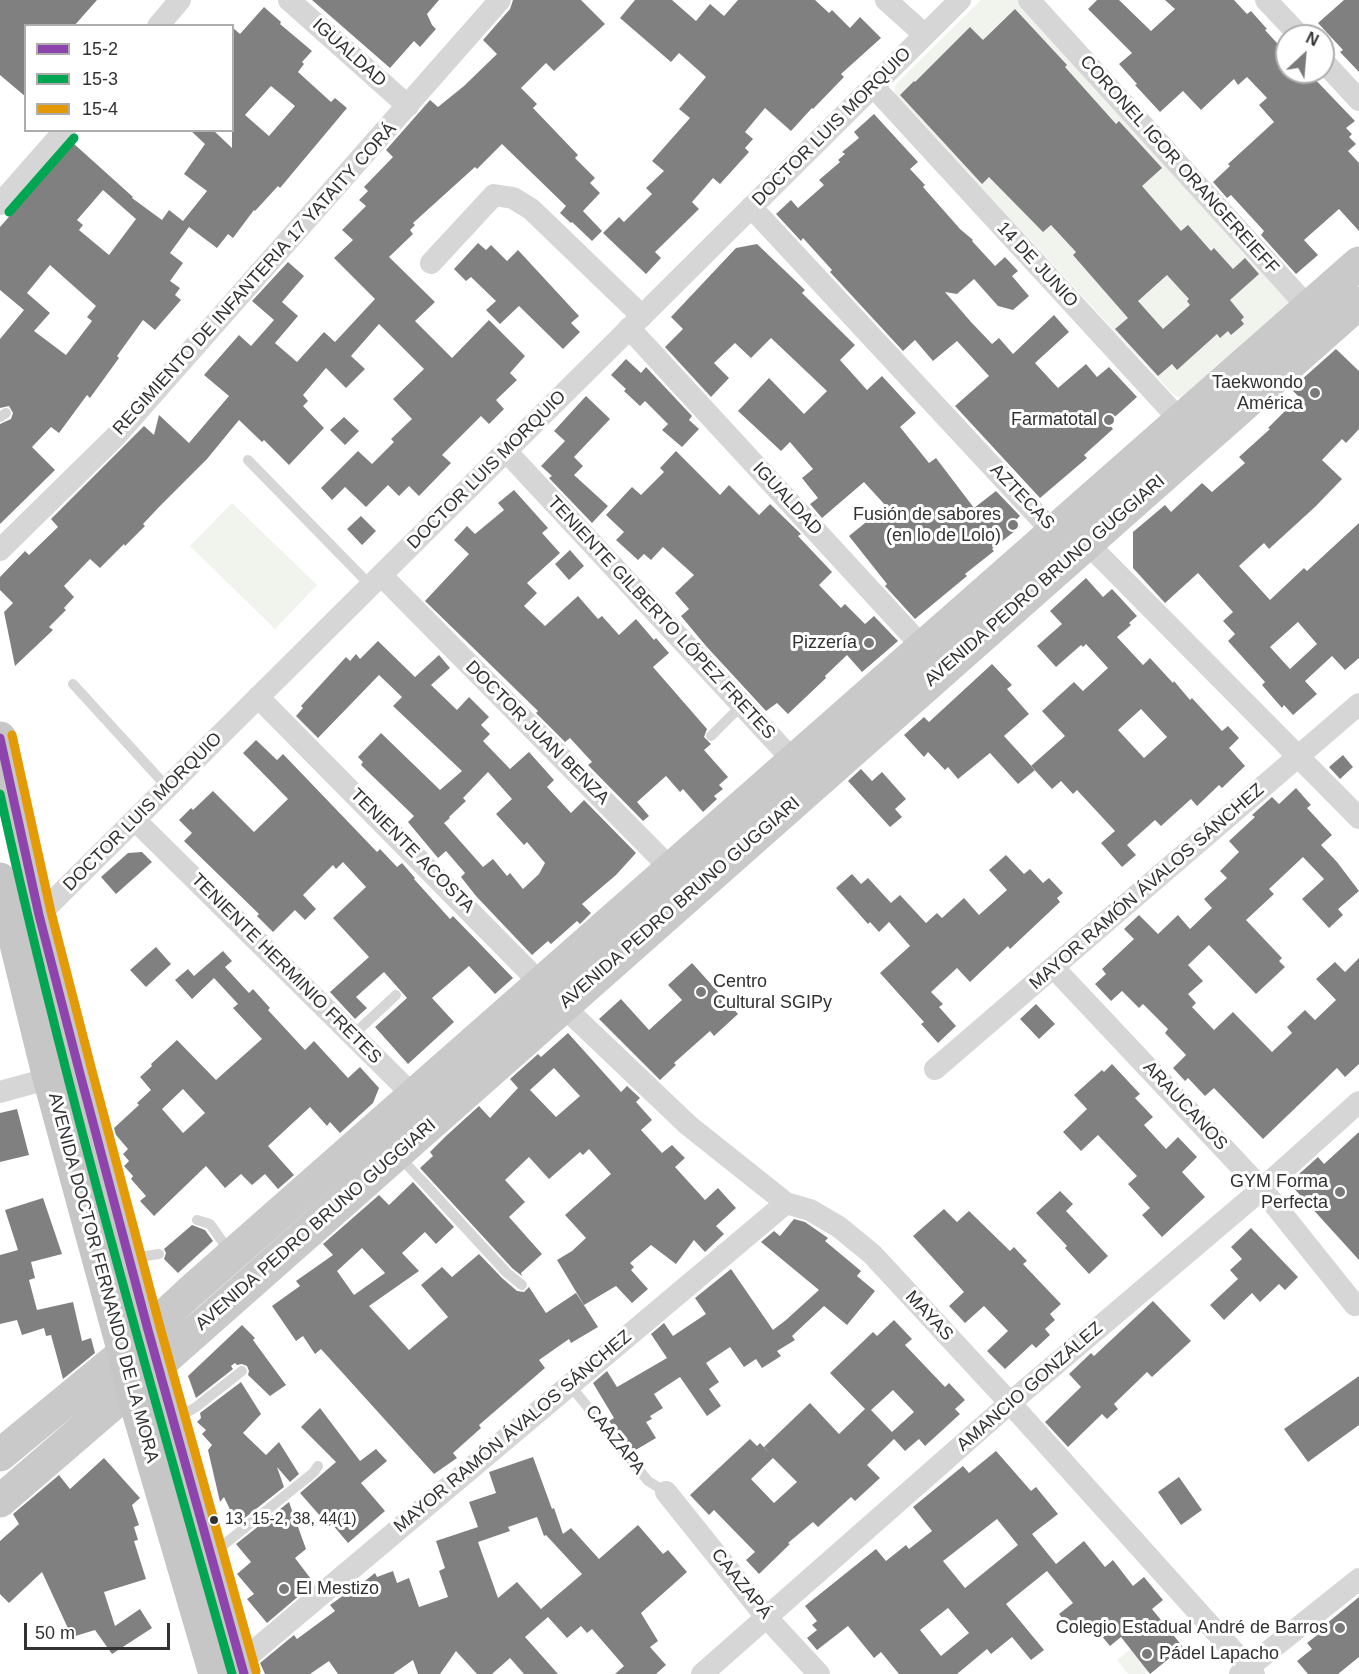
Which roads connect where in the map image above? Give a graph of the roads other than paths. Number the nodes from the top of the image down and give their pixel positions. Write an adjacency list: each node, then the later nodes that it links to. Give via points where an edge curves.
1 (180, 0): 8 (street)
2 (289, 0): 14 (street, IGUALDAD)
3 (500, 0): 14 (street, REGIMIENTO DE INFANTERIA 17 YATAITY CORÁ)
4 (886, 0): 10 (street)
5 (960, 0): 10 (street, DOCTOR LUIS MORQUIO)
6 (1029, 0): 20 (street, CORONEL IGOR ORANGEREIEFF)
7 (1266, 0): 9 (street)
8 (160, 24)
9 (1289, 24)
10 (925, 35): 12 (street, DOCTOR LUIS MORQUIO)
11 (1335, 74): 13 (street)
12 (873, 86): 17 (street, DOCTOR LUIS MORQUIO); 22 (street, 14 DE JUNIO)
13 (1359, 100)
14 (408, 106): 27 (street, REGIMIENTO DE INFANTERIA 17 YATAITY CORÁ, via 115,437)
15 (63, 132): 16 (street)
16 (0, 204)
17 (752, 207): 21 (street, DOCTOR LUIS MORQUIO); 25 (street, AZTECAS)
18 (430, 262): 21 (street, IGUALDAD, via 494,195 513,198 531,209)
19 (1359, 263): 20 (main road, AVENIDA PEDRO BRUNO GUGGIARI)
20 (1341, 315): 22 (main road, AVENIDA PEDRO BRUNO GUGGIARI)
21 (636, 322): 23 (street, DOCTOR LUIS MORQUIO); 29 (street, IGUALDAD)
22 (1191, 431): 25 (main road, AVENIDA PEDRO BRUNO GUGGIARI); 26 (main road, AVENIDA PEDRO BRUNO GUGGIARI)
23 (506, 452): 28 (street, DOCTOR LUIS MORQUIO); 33 (street, TENIENTE GILBERTO LÓPEZ FRETES)
24 (248, 460): 28 (lane, DOCTOR JUAN BENZA)
25 (1053, 532): 26 (street, AZTECAS); 29 (main road, AVENIDA PEDRO BRUNO GUGGIARI)
26 (1088, 543): 29 (main road, AVENIDA PEDRO BRUNO GUGGIARI); 36 (street, AZTECAS)
27 (0, 549)
28 (376, 580): 31 (street, DOCTOR LUIS MORQUIO); 42 (street, DOCTOR JUAN BENZA)
29 (934, 658): 37 (main road, AVENIDA PEDRO BRUNO GUGGIARI)
30 (73, 684): 38 (lane)
31 (258, 697): 38 (street, DOCTOR LUIS MORQUIO); 46 (street, TENIENTE ACOSTA)
32 (1359, 704): 36 (street, MAYOR RAMÓN ÁVALOS SÁNCHEZ)
33 (742, 705): 34 (lane); 37 (street, TENIENTE GILBERTO LÓPEZ FRETES)
34 (711, 735)
35 (0, 738): 43 (highway, AVENIDA DOCTOR FERNANDO DE LA MORA)
36 (1299, 756): 39 (street, AZTECAS); 45 (street, MAYOR RAMÓN ÁVALOS SÁNCHEZ)
37 (805, 772): 42 (main road, AVENIDA PEDRO BRUNO GUGGIARI)
38 (167, 787): 40 (street, DOCTOR LUIS MORQUIO)
39 (1359, 818)
40 (135, 820): 43 (street, DOCTOR LUIS MORQUIO); 48 (street, TENIENTE HERMINIO FRETES)
41 (0, 879): 44 (highway, AVENIDA DOCTOR FERNANDO DE LA MORA)
42 (682, 880): 46 (main road, AVENIDA PEDRO BRUNO GUGGIARI)
43 (39, 915): 44 (street, DOCTOR LUIS MORQUIO); 50 (highway, AVENIDA DOCTOR FERNANDO DE LA MORA)
44 (15, 939): 50 (highway, AVENIDA DOCTOR FERNANDO DE LA MORA)
45 (1054, 968): 49 (street, MAYOR RAMÓN ÁVALOS SÁNCHEZ); 56 (street, ARAUCANOS)
46 (553, 994): 52 (main road, AVENIDA PEDRO BRUNO GUGGIARI); 54 (main road, AVENIDA PEDRO BRUNO GUGGIARI); 57 (street, MAYAS, via 688,1125)
47 (396, 995): 48 (lane)
48 (353, 1035): 52 (street, TENIENTE HERMINIO FRETES)
49 (935, 1069)
50 (64, 1074): 51 (street); 62 (highway, AVENIDA DOCTOR FERNANDO DE LA MORA, via 144,1256); 63 (highway, AVENIDA DOCTOR FERNANDO DE LA MORA)
51 (0, 1092)
52 (414, 1096): 54 (street, TENIENTE HERMINIO FRETES); 59 (main road, AVENIDA PEDRO BRUNO GUGGIARI)
53 (1359, 1102): 56 (street, AMANCIO GONZÁLEZ)
54 (437, 1118): 55 (main road, AVENIDA PEDRO BRUNO GUGGIARI)
55 (397, 1153): 60 (lane); 64 (main road, AVENIDA PEDRO BRUNO GUGGIARI)
56 (1262, 1188): 61 (street, ARAUCANOS); 68 (street, AMANCIO GONZÁLEZ)
57 (786, 1203): 66 (street, MAYOR RAMÓN ÁVALOS SÁNCHEZ); 68 (street, MAYAS, via 810,1210 839,1227 872,1254)
58 (197, 1220): 59 (lane, via 210,1224)
59 (232, 1257): 62 (main road, AVENIDA PEDRO BRUNO GUGGIARI, via 187,1288)
60 (522, 1286)
61 (1355, 1305)
62 (148, 1330): 63 (main road, AVENIDA PEDRO BRUNO GUGGIARI); 64 (highway, AVENIDA DOCTOR FERNANDO DE LA MORA)
63 (124, 1353): 67 (highway, AVENIDA DOCTOR FERNANDO DE LA MORA); 70 (main road, AVENIDA PEDRO BRUNO GUGGIARI)
64 (158, 1365): 67 (main road, AVENIDA PEDRO BRUNO GUGGIARI); 69 (highway, AVENIDA DOCTOR FERNANDO DE LA MORA)
65 (242, 1371): 69 (lane)
66 (569, 1384): 72 (lane, CAAZAPA, via 648,1481); 77 (street, MAYOR RAMÓN ÁVALOS SÁNCHEZ)
67 (131, 1387): 73 (main road, AVENIDA PEDRO BRUNO GUGGIARI); 77 (highway, AVENIDA DOCTOR FERNANDO DE LA MORA)
68 (1010, 1403): 76 (street, AMANCIO GONZÁLEZ); 78 (street, MAYAS)
69 (173, 1421): 74 (highway, AVENIDA DOCTOR FERNANDO DE LA MORA)
70 (0, 1455)
71 (318, 1466): 74 (lane)
72 (666, 1492): 76 (street, CAAZAPÁ)
73 (0, 1501)
74 (211, 1556): 77 (highway, AVENIDA DOCTOR FERNANDO DE LA MORA)
75 (1359, 1579): 78 (street)
76 (767, 1618): 79 (street, AMANCIO GONZÁLEZ); 80 (street, CAAZAPÁ)
77 (233, 1670)
78 (1248, 1672)
79 (702, 1674)
80 (819, 1674)

